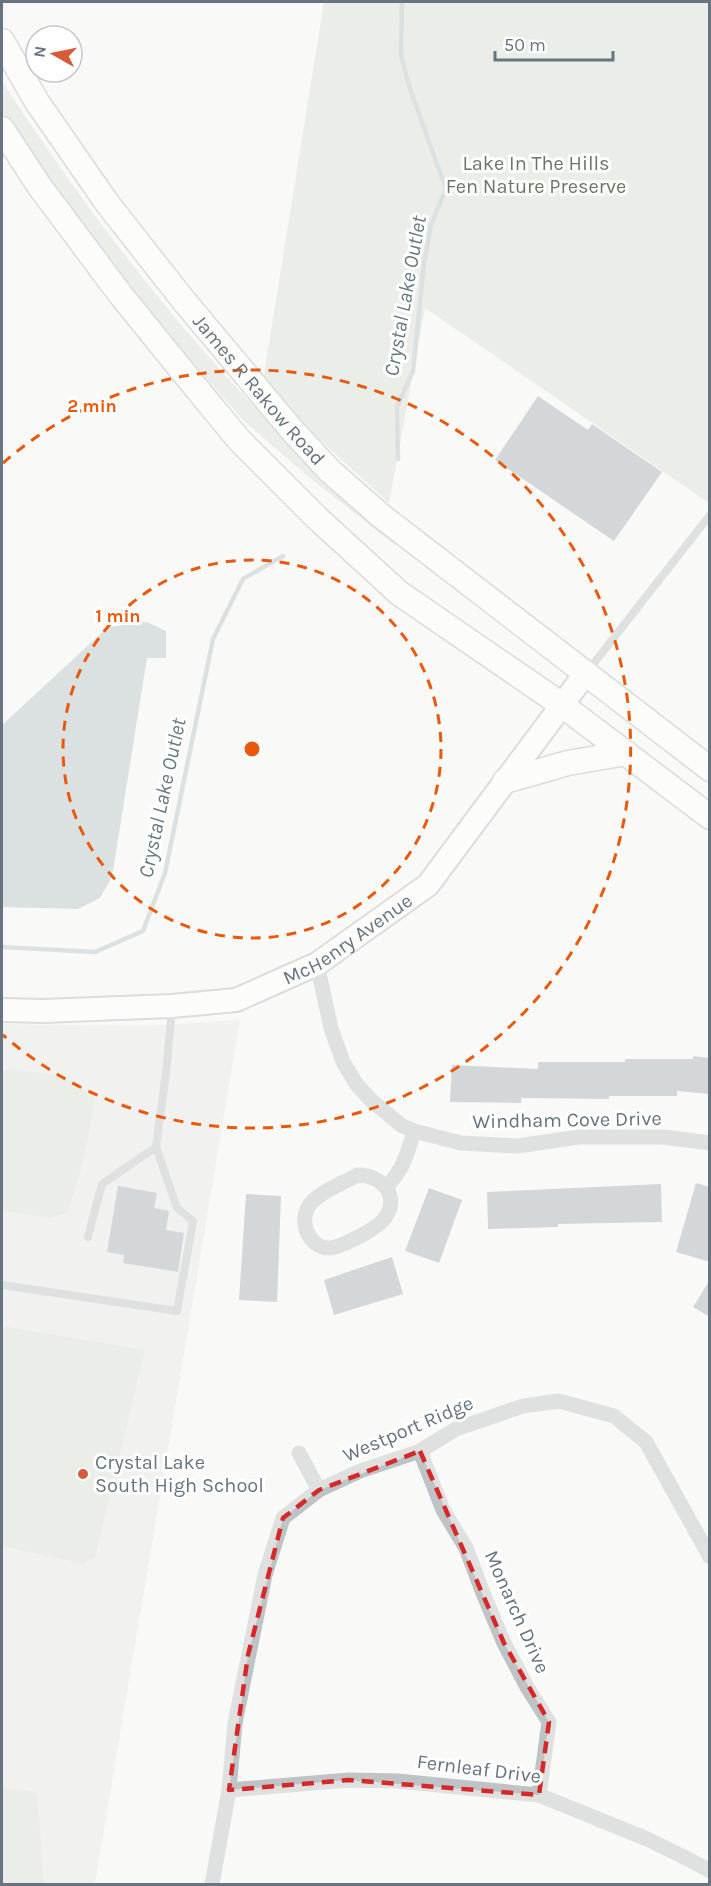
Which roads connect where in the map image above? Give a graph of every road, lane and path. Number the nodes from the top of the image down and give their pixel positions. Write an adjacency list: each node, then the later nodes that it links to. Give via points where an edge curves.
1 (2, 42): 4 (main road, James R Rakow Road, via 37,102 107,203 292,430 330,471 380,515)
2 (2, 129): 5 (main road, via 120,294 248,448 399,593)
3 (710, 514): 4 (lane)
4 (585, 674): 5 (street, McHenry Avenue); 7 (main road, James R Rakow Road)
5 (562, 705): 6 (main road); 8 (street, McHenry Avenue)
6 (626, 753): 8 (main road, via 568,763); 9 (main road)
7 (710, 769)
8 (505, 781): 10 (street, McHenry Avenue, via 428,885)
9 (710, 817)
10 (317, 964): 11 (street, McHenry Avenue, via 237,1000); 13 (street, Windham Cove Drive, via 343,1062 372,1101)
11 (172, 1006): 12 (street, McHenry Avenue); 15 (lane)
12 (2, 1010)
13 (414, 1131): 14 (street, Windham Cove Drive, via 461,1143 518,1146 580,1137 663,1137); 16 (street, via 404,1162)
14 (710, 1143)
15 (156, 1147): 17 (lane, via 102,1184); 18 (lane, via 177,1208 193,1221 177,1311)
16 (386, 1187): 16 (street, via 379,1179 358,1175 316,1198 304,1215 308,1236 316,1244 336,1248 378,1225 390,1207)
17 (88, 1237)
18 (2, 1285)
19 (420, 1451): 21 (street, Westport Ridge); 22 (street, Westport Ridge, via 456,1429 523,1406 559,1401 614,1416 646,1442); 25 (street, Monarch Drive, via 443,1510 466,1548 504,1643 549,1722)
20 (299, 1453): 21 (street)
21 (319, 1490): 24 (street, Westport Ridge, via 283,1518 265,1575 235,1723)
22 (704, 1535): 23 (street, Westport Ridge)
23 (710, 1557)
24 (229, 1790): 25 (street, Fernleaf Drive, via 349,1780); 27 (street, Westport Ridge)
25 (539, 1795): 26 (street, Fernleaf Drive, via 647,1839)
26 (710, 1871)
27 (212, 1884)

